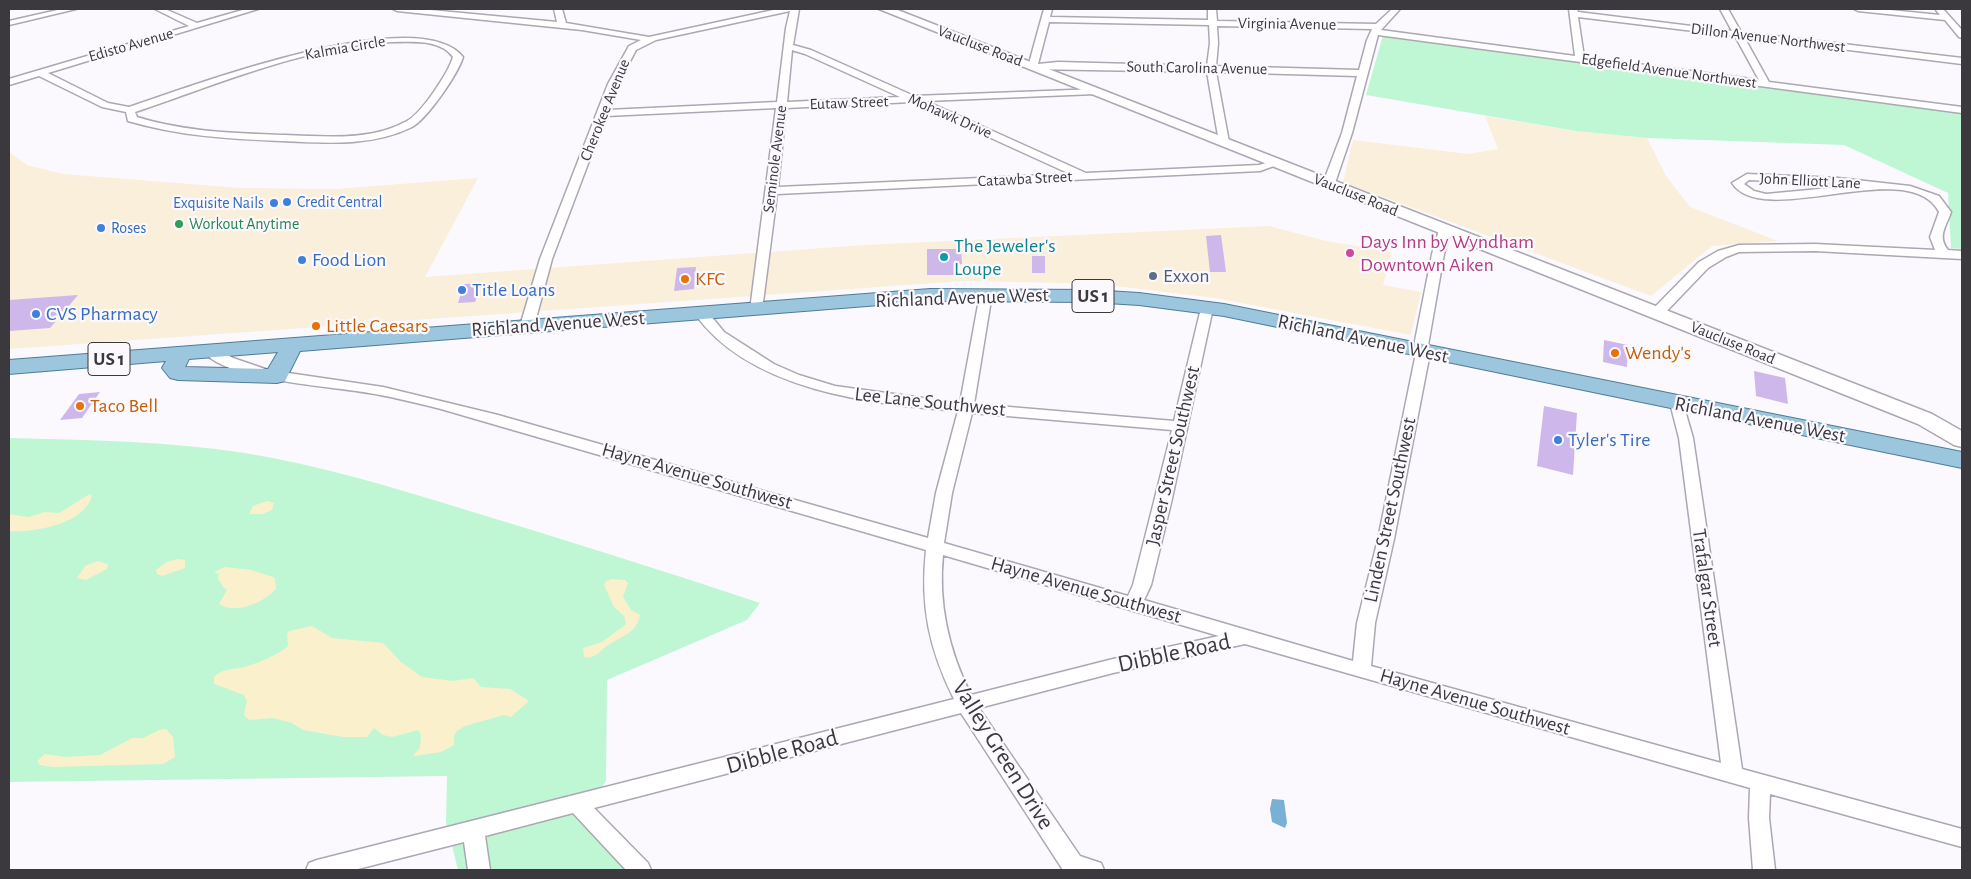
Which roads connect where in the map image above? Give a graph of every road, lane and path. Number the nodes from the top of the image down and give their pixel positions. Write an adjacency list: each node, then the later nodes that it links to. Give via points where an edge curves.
1 (72, 9): 19 (street)
2 (159, 9): 21 (street)
3 (254, 9): 21 (street, Edisto Avenue)
4 (397, 9): 20 (street)
5 (558, 9): 20 (street)
6 (789, 9): 25 (street, Cherokee Avenue)
7 (795, 9): 26 (street, Seminole Avenue)
8 (885, 9): 29 (street, Vaucluse Road)
9 (1048, 9): 17 (street)
10 (1212, 9): 18 (street)
11 (1396, 9): 22 (street)
12 (1724, 9): 23 (street)
13 (1858, 9): 16 (street)
14 (1939, 9): 16 (street)
15 (1573, 11): 23 (street, Dillon Avenue Northwest); 27 (street)
16 (1946, 18): 24 (street)
17 (1046, 19): 18 (street, Virginia Avenue); 29 (street)
18 (1213, 22): 22 (street, Virginia Avenue); 30 (street)
19 (9, 23)
20 (562, 24): 25 (street)
21 (196, 26): 31 (street, Edisto Avenue)
22 (1377, 30): 27 (street, Edgefield Avenue Northwest); 32 (street)
23 (1740, 34): 28 (street, Dillon Avenue Northwest); 34 (street)
24 (1962, 35)
25 (647, 39): 40 (street, Cherokee Avenue, via 628,53)
26 (788, 46): 36 (street, Mohawk Drive); 37 (street, Seminole Avenue)
27 (1580, 59): 34 (street, Edgefield Avenue Northwest)
28 (1962, 61)
29 (1033, 67): 30 (street, South Carolina Avenue); 35 (street, Vaucluse Road)
30 (1211, 68): 32 (street, South Carolina Avenue); 41 (street)
31 (40, 73): 33 (street, Edisto Avenue); 38 (street, Kalmia Circle, via 104,105)
32 (1362, 73): 44 (street)
33 (9, 82)
34 (1766, 84): 39 (street, Edgefield Avenue Northwest)
35 (1095, 91): 36 (street, Eutaw Street); 41 (street, Vaucluse Road)
36 (917, 100): 37 (street, Eutaw Street); 43 (street, Mohawk Drive)
37 (782, 106): 40 (street, Eutaw Street); 46 (street, Seminole Avenue)
38 (130, 110): 38 (street, Kalmia Circle, via 132,119 174,131 247,137 366,138 404,127 422,115 458,57 451,48 429,41 361,41 307,52)
39 (1962, 110)
40 (602, 112): 55 (street, Cherokee Avenue, via 546,259)
41 (1224, 142): 42 (street, Vaucluse Road)
42 (1277, 163): 43 (street, Catawba Street, via 1253,169); 44 (street, Vaucluse Road)
43 (1084, 176): 46 (street, Catawba Street)
44 (1329, 184): 47 (street, Vaucluse Road)
45 (1884, 186): 45 (street, John Elliott Lane, via 1747,177 1738,183 1749,193 1766,197); 48 (street, John Elliott Lane, via 1924,194 1940,202 1945,212 1935,237)
46 (771, 191): 52 (street, Seminole Avenue)
47 (1445, 230): 53 (street, Vaucluse Road); 58 (street, Linden Street Southwest)
48 (1944, 253): 49 (street); 53 (street, via 1827,248 1730,251 1720,254 1695,273)
49 (1962, 255)
50 (986, 294): 51 (main road, Richland Avenue West / US 1, via 1139,299); 52 (main road, Richland Avenue West / US 1, via 930,295); 63 (street, Valley Green Drive)
51 (1207, 308): 58 (main road, Richland Avenue West / US 1); 64 (street, Jasper Street Southwest)
52 (756, 310): 54 (main road, Richland Avenue West / US 1)
53 (1657, 313): 65 (street, Vaucluse Road)
54 (702, 314): 55 (main road, Richland Avenue West / US 1); 63 (street, Lee Lane Southwest, via 719,335 769,367 794,378 867,397)
55 (527, 326): 56 (main road, Richland Avenue West / US 1)
56 (293, 345): 57 (main road, Richland Avenue West / US 1); 61 (main road)
57 (210, 351): 59 (main road, Richland Avenue West / US 1); 61 (street, Hayne Avenue Southwest, via 241,368)
58 (1420, 351): 62 (main road, Richland Avenue West / US 1); 72 (street, Linden Street Southwest, via 1422,358 1394,502 1366,623)
59 (182, 353): 60 (main road, Richland Avenue West / US 1); 61 (main road, via 173,368 178,373)
60 (9, 366)
61 (277, 376): 69 (street, Hayne Avenue Southwest, via 404,395 493,418)
62 (1677, 403): 68 (main road, Richland Avenue West / US 1); 74 (street, Trafalgar Street, via 1686,438)
63 (966, 407): 64 (street, Lee Lane Southwest); 69 (street, Valley Green Drive, via 944,492)
64 (1181, 426): 70 (street, Jasper Street Southwest, via 1142,585)
65 (1939, 426): 66 (street); 67 (street, Vaucluse Road)
66 (1962, 434)
67 (1962, 440)
68 (1962, 460)
69 (936, 547): 70 (street, Hayne Avenue Southwest); 73 (street, Valley Green Drive, via 932,576 936,624 947,666)
70 (1134, 603): 71 (street, Hayne Avenue Southwest)
71 (1247, 637): 72 (street, Hayne Avenue Southwest); 73 (street, Dibble Road, via 1130,662)
72 (1362, 670): 74 (street, Hayne Avenue Southwest)
73 (966, 704): 76 (street, Dibble Road); 79 (street, Valley Green Drive)
74 (1733, 774): 75 (street, Hayne Avenue Southwest)
75 (1760, 781): 78 (street, Hayne Avenue Southwest); 84 (street, via 1759,818)
76 (578, 805): 77 (street, Dibble Road); 82 (street)
77 (473, 830): 80 (street, Dibble Road); 81 (street)
78 (1962, 838)
79 (1074, 866): 83 (street)
80 (317, 870)
81 (479, 870)
82 (640, 870)
83 (1093, 870)
84 (1764, 870)

